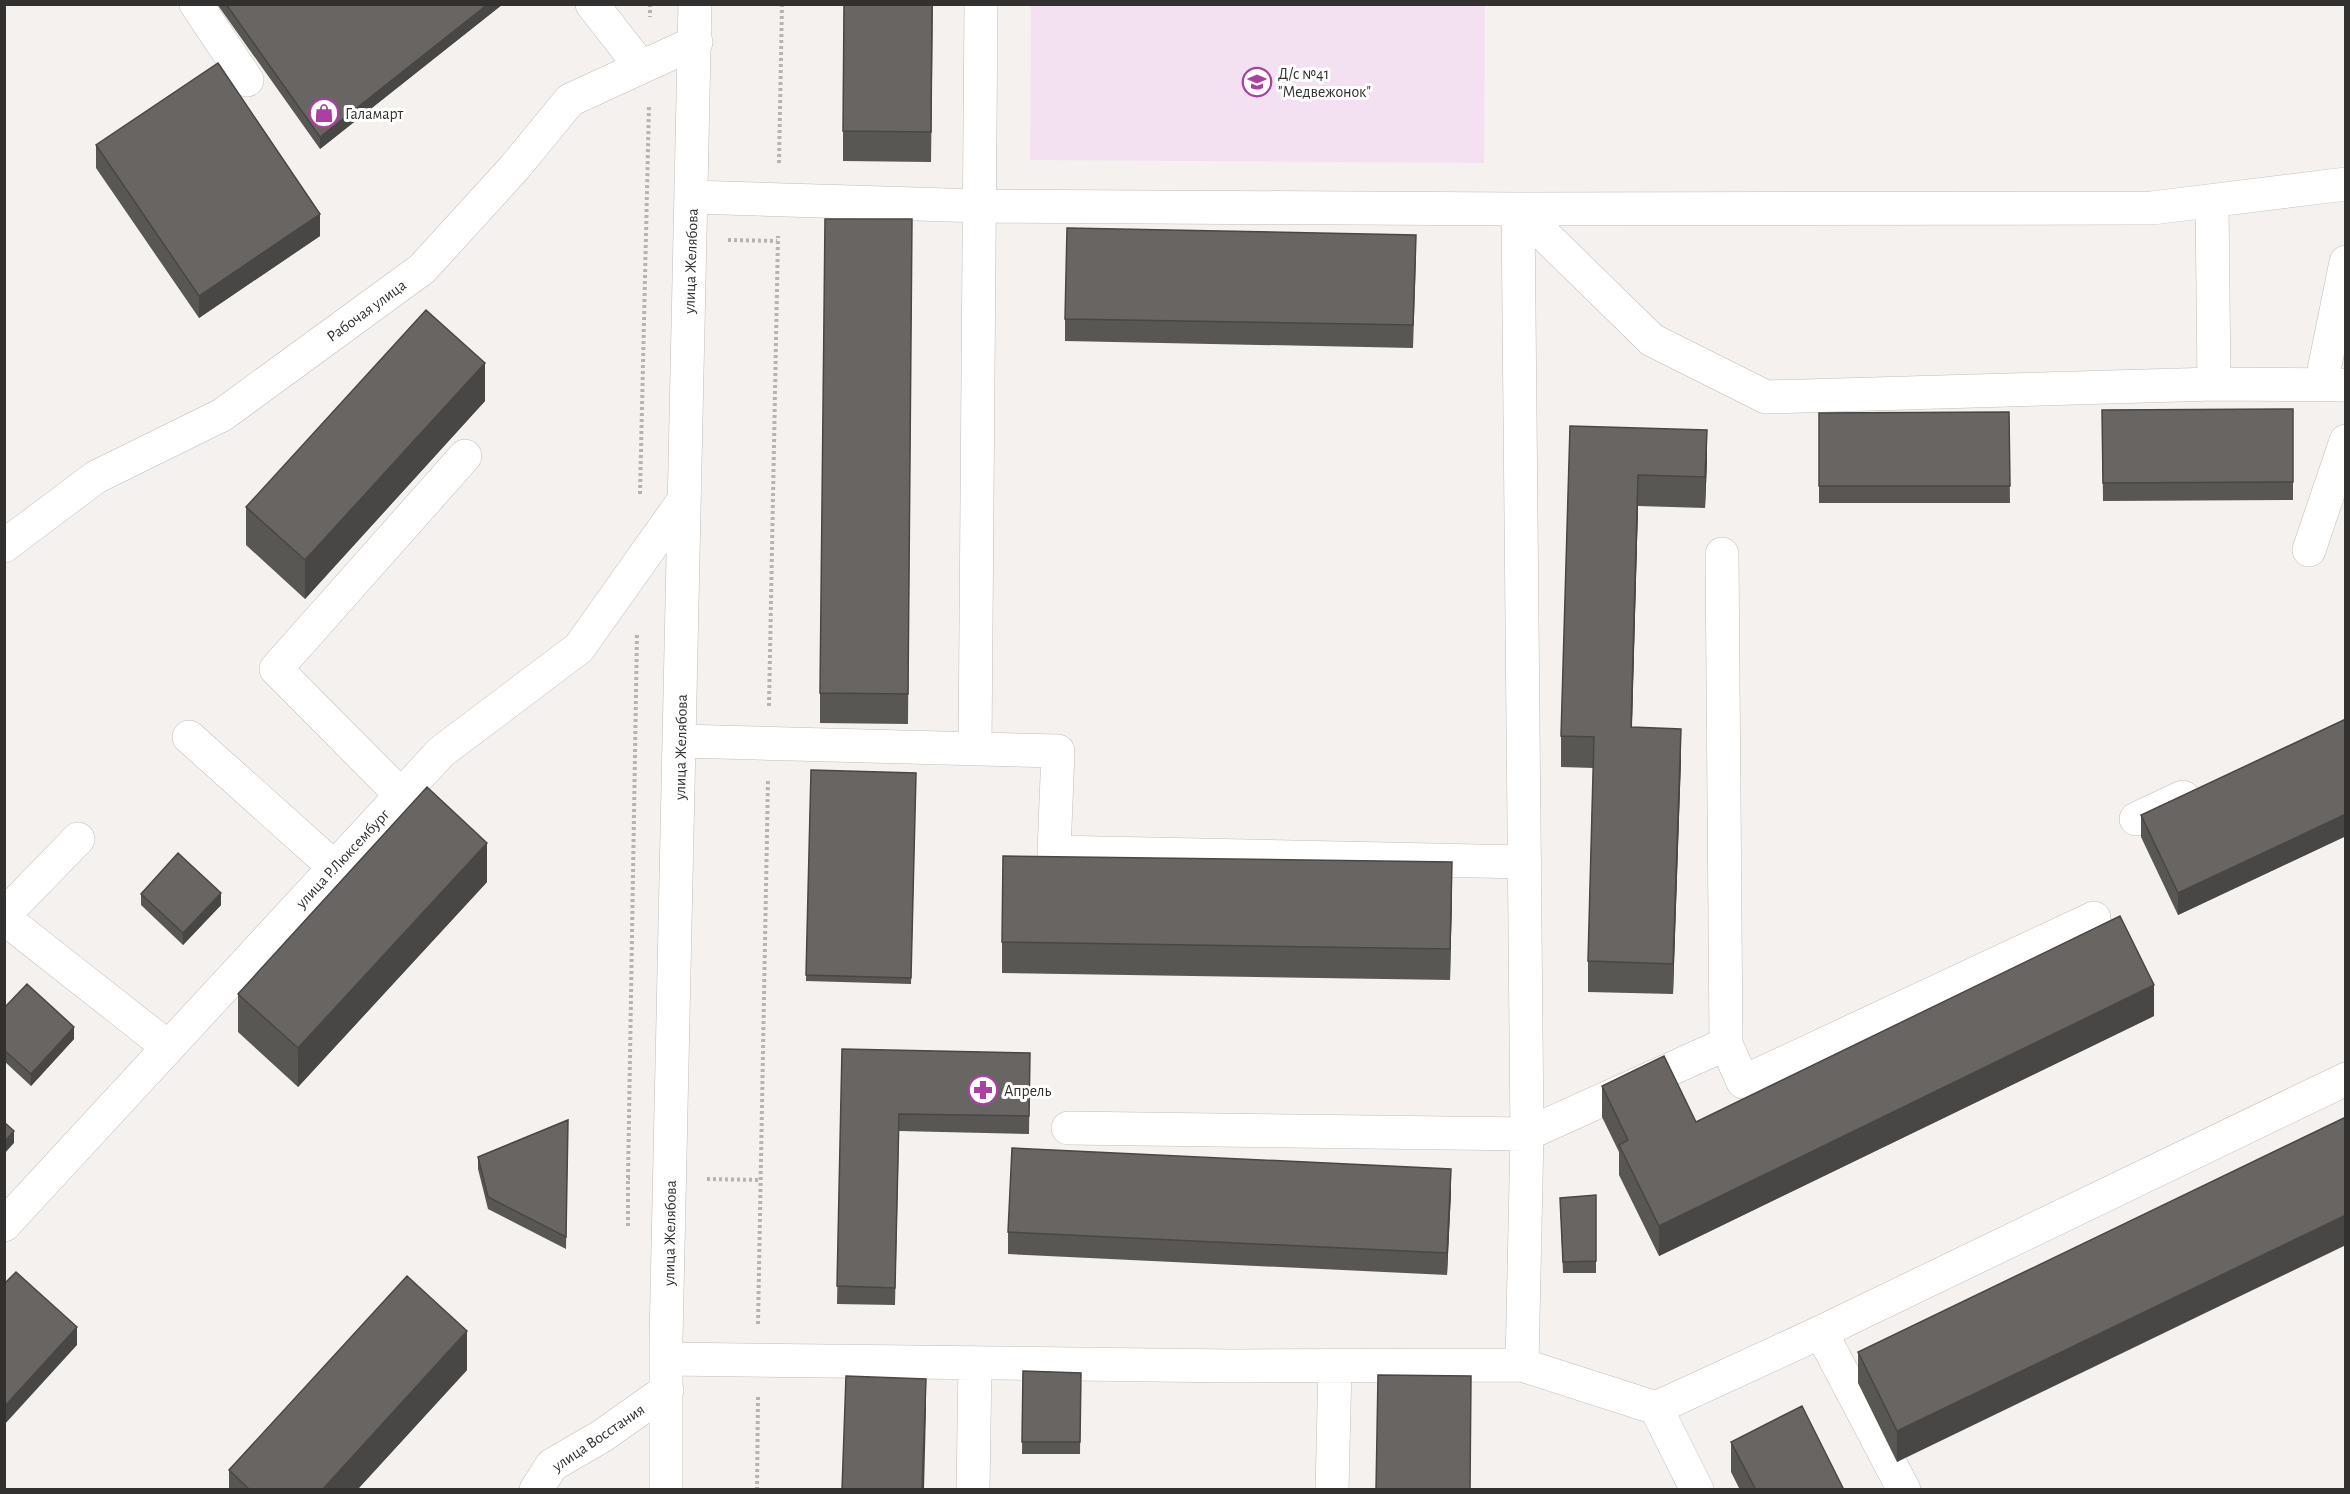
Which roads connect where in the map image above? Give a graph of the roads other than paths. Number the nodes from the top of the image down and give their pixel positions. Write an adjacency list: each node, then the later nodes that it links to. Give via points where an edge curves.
1 (196, 4): 7 (street)
2 (592, 4): 6 (street)
3 (695, 4): 5 (street, улица Желябова)
4 (981, 4): 11 (street)
5 (696, 42): 6 (street, Рабочая улица); 9 (street, улица Желябова)
6 (641, 68): 19 (street, Рабочая улица, via 570,99 422,269 222,415 96,477)
7 (247, 80)
8 (2346, 184): 10 (street)
9 (692, 197): 11 (street); 18 (street, улица Желябова)
10 (2212, 202): 12 (street, via 2152,208); 14 (street)
11 (981, 206): 12 (street); 24 (street)
12 (1518, 209): 14 (street, via 1652,340 1766,397); 29 (street)
13 (2346, 262): 15 (street)
14 (2214, 384): 15 (street)
15 (2333, 385)
16 (2346, 441): 20 (street)
17 (465, 456): 26 (street, via 276,669)
18 (684, 500): 23 (street, улица Желябова); 26 (street, улица Р.Люксембург, via 579,648 441,752)
19 (4, 546)
20 (2309, 550)
21 (1722, 554): 33 (street)
22 (189, 737): 30 (street)
23 (681, 741): 24 (street); 43 (street, улица Желябова)
24 (975, 749): 29 (street, via 1058,751 1054,852)
25 (2209, 785): 27 (street)
26 (401, 795): 30 (street, улица Р.Люксембург)
27 (2136, 819)
28 (78, 839): 31 (street)
29 (1525, 862): 37 (street)
30 (334, 867): 34 (street, улица Р.Люксембург)
31 (4, 917): 34 (street)
32 (2094, 918): 33 (street, via 1743,1082)
33 (1725, 1044): 37 (street)
34 (168, 1047): 38 (street, улица Р.Люксембург)
35 (2346, 1079): 39 (street)
36 (1068, 1128): 37 (street)
37 (1527, 1134): 41 (street)
38 (4, 1225)
39 (1821, 1332): 44 (street); 50 (street)
40 (975, 1363): 42 (street); 43 (street); 47 (street)
41 (1522, 1365): 42 (street); 44 (street)
42 (1335, 1366): 48 (street)
43 (667, 1375): 45 (street, улица Восстания, via 602,1436 552,1465); 46 (street, улица Желябова)
44 (1656, 1408): 49 (street)
45 (536, 1490)
46 (666, 1490)
47 (973, 1490)
48 (1332, 1490)
49 (1697, 1490)
50 (1905, 1490)

